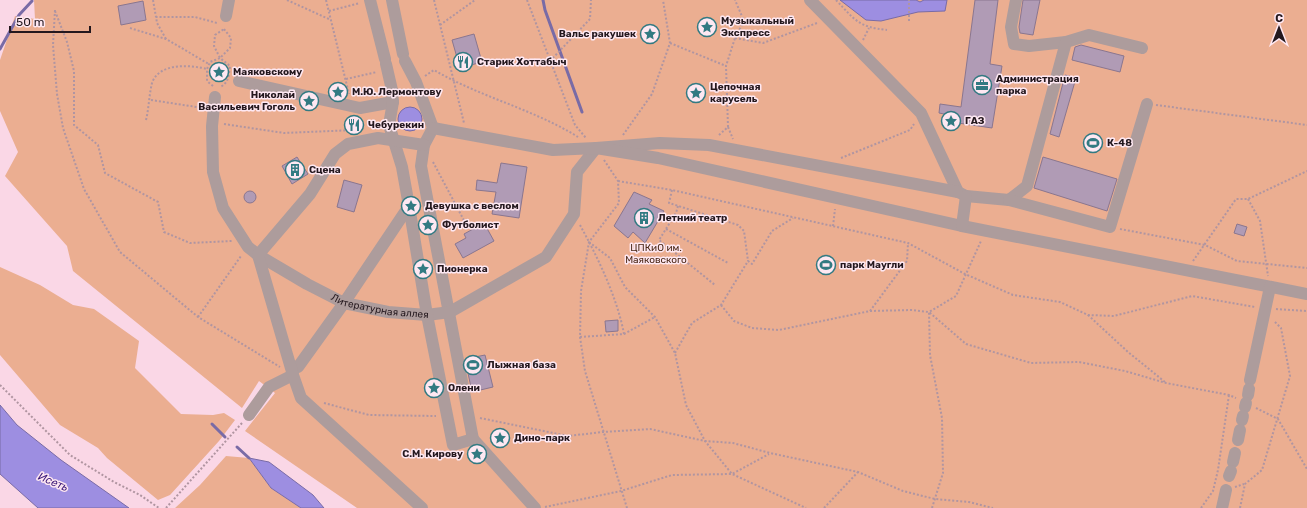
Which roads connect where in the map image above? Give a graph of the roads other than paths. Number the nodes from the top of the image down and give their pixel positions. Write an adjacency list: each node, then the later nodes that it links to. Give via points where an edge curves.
1 (229, 0): 6 (street)
2 (370, 0): 11 (street)
3 (392, 0): 13 (street, via 404,58)
4 (810, 0): 17 (street, via 921,113)
5 (1016, 0): 7 (street, via 1011,27 1014,44 1029,46)
6 (226, 20)
7 (1066, 42): 8 (street, via 1089,35); 18 (street, via 1027,186)
8 (1142, 48)
9 (240, 81): 11 (street, via 360,108)
10 (215, 97): 21 (street, Литературная аллея, via 213,172 223,208 246,244)
11 (393, 102): 14 (street, via 389,125)
12 (1147, 104): 18 (street, via 1110,227)
13 (433, 128): 15 (street); 16 (street, via 553,150)
14 (394, 140): 15 (street); 19 (street); 21 (street, via 378,138 348,144 335,154 310,194)
15 (424, 145): 25 (street, via 421,166)
16 (596, 148): 17 (street, via 660,143 709,145 823,165); 20 (street, via 658,158); 25 (street, Литературная аллея, via 578,172 574,214 546,257)
17 (962, 194): 18 (street); 20 (street)
18 (1009, 200)
19 (409, 206): 24 (street); 26 (street)
20 (962, 226): 22 (street)
21 (258, 255): 24 (street, Литературная аллея); 27 (street)
22 (1270, 287): 23 (street); 28 (street)
23 (1307, 294)
24 (344, 302): 26 (street, Литературная аллея, via 388,312); 27 (street)
25 (450, 312): 26 (street, Литературная аллея); 30 (street)
26 (427, 315): 30 (street, via 453,445)
27 (295, 371): 29 (street, via 269,387); 32 (street, via 301,398)
28 (1244, 409)
29 (249, 415)
30 (473, 439): 33 (street)
31 (1226, 490): 34 (street)
32 (422, 508)
33 (535, 508)
34 (1222, 508)

